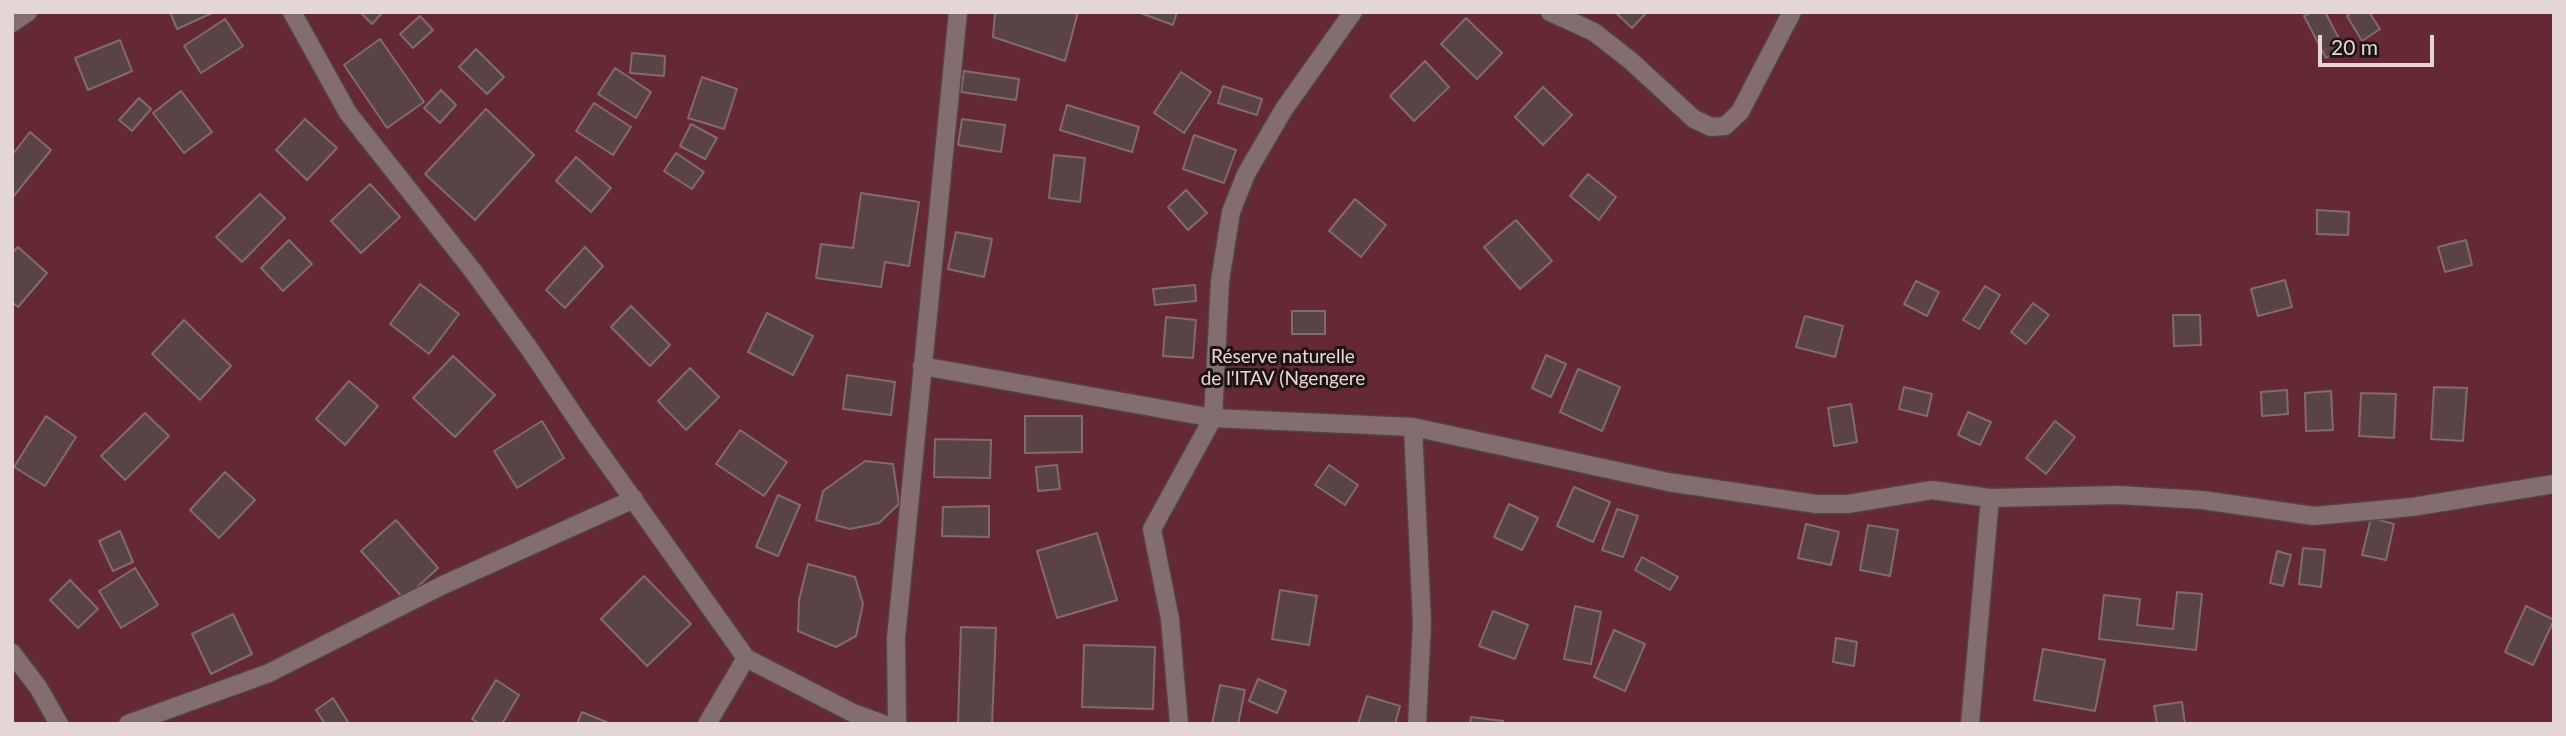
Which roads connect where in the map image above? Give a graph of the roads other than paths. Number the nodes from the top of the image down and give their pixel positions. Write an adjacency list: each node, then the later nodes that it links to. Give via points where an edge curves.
1 (28, 12): 7 (street)
2 (292, 12): 13 (street, via 348,113 474,271)
3 (958, 12): 8 (street)
4 (1353, 12): 9 (street, via 1284,109 1246,174 1231,212 1220,281)
5 (1550, 12): 6 (street, via 1594,32 1694,119 1711,127 1725,126 1740,112)
6 (1792, 12)
7 (12, 23)
8 (922, 366): 9 (street); 20 (street, via 896,638)
9 (1213, 418): 10 (street); 21 (street, via 1152,529 1170,619)
10 (1413, 427): 12 (street, via 1668,482 1815,504 1848,504 1932,490); 22 (street, via 1422,622)
11 (2554, 484): 12 (street, via 2412,507 2314,516 2202,500 2118,495)
12 (1990, 498): 23 (street)
13 (634, 499): 15 (street); 17 (street, via 441,586 269,673)
14 (12, 653): 16 (street)
15 (746, 658): 18 (street); 19 (street)
16 (59, 724)
17 (128, 724)
18 (707, 724)
19 (883, 724)
20 (897, 724)
21 (1180, 724)
22 (1417, 724)
23 (1970, 724)

